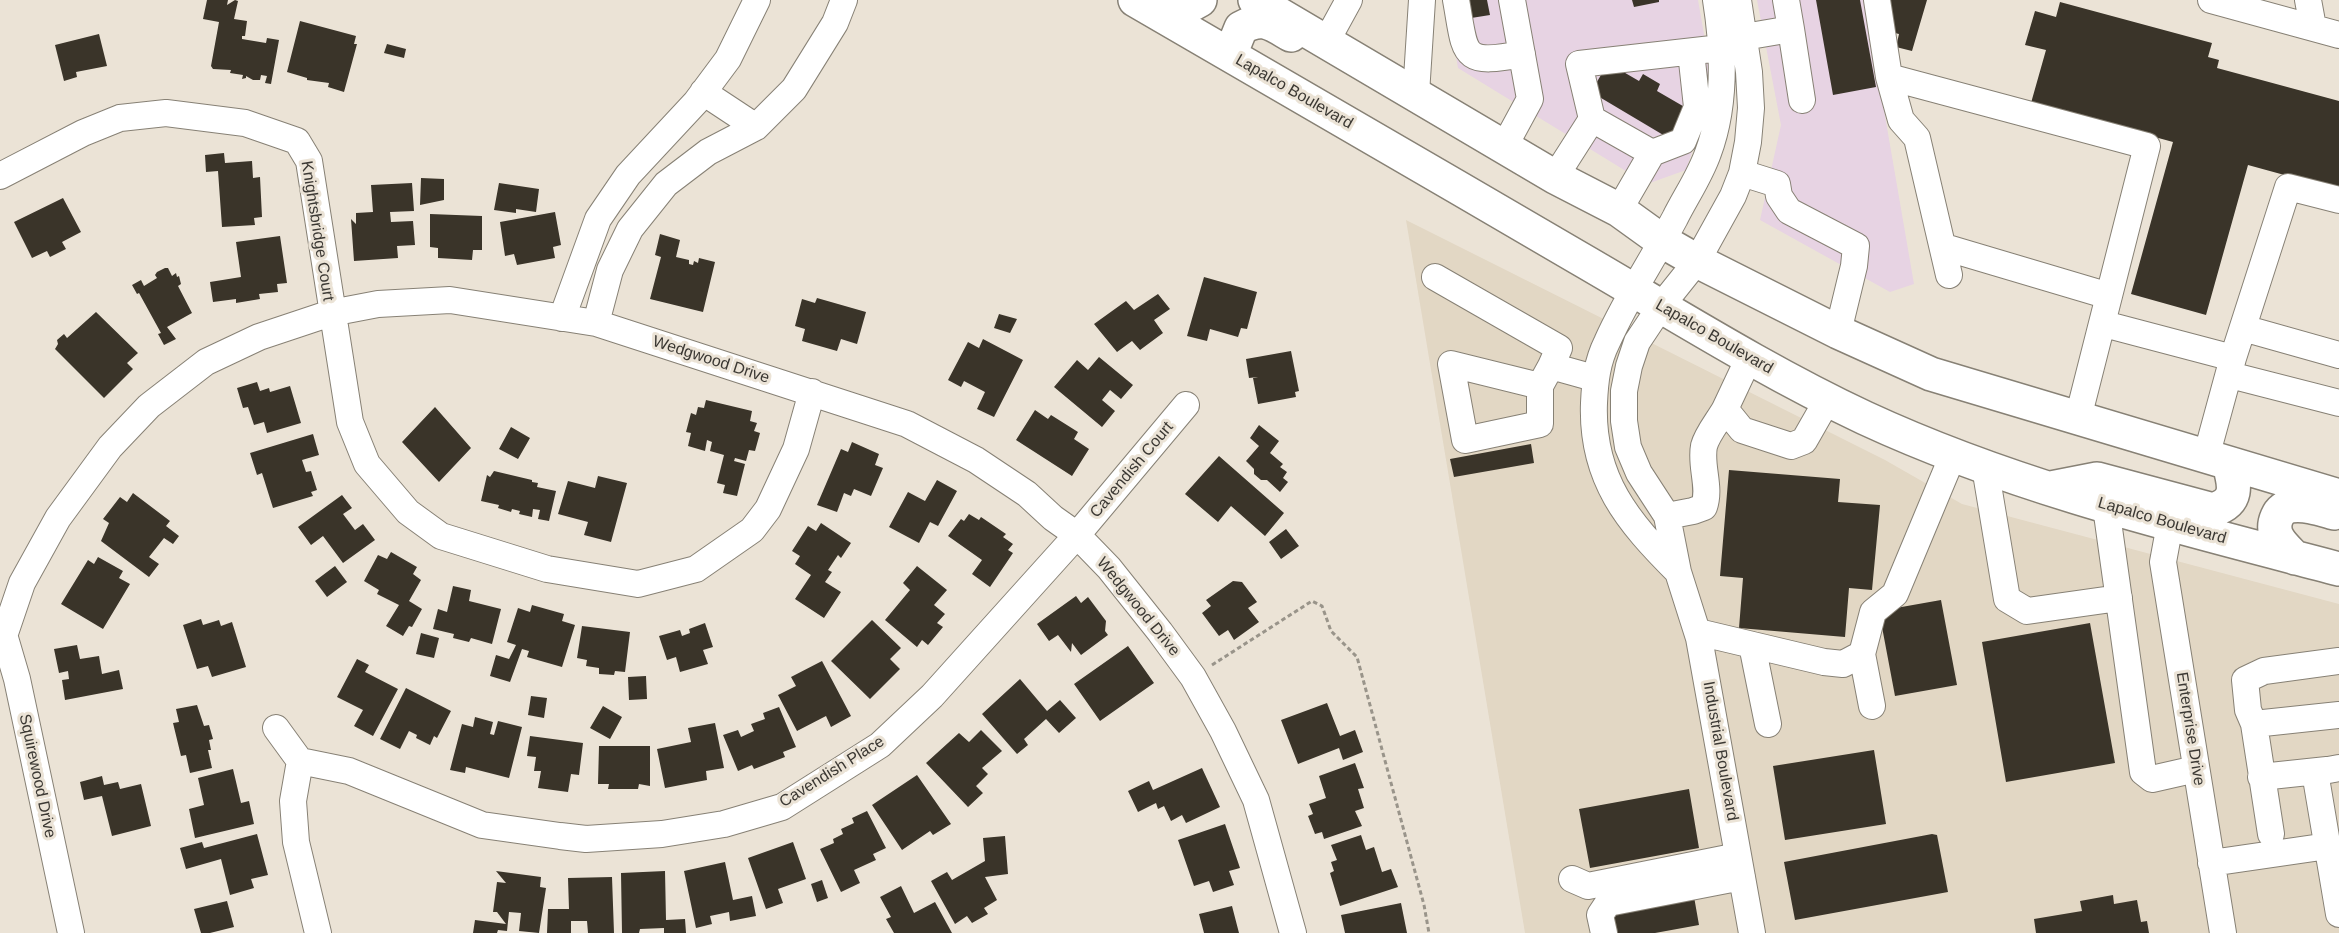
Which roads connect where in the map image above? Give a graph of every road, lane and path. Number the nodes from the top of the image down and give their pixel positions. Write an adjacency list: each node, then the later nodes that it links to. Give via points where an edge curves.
1 (756, 0): 27 (street, via 728,59)
2 (844, 0): 31 (street, via 835,23 794,88)
3 (1135, 0): 25 (main road, Lapalco Boulevard)
4 (1176, 0): 5 (main road, via 1191,5)
5 (1200, 0)
6 (1255, 0): 21 (main road)
7 (1349, 0): 21 (street)
8 (1422, 0): 28 (street)
9 (1456, 0): 24 (street, via 1464,45 1470,54 1495,59)
10 (1512, 0): 24 (street)
11 (1716, 0): 22 (street, Industrial Boulevard)
12 (1738, 0): 20 (street, Industrial Boulevard)
13 (1786, 0): 18 (street)
14 (1877, 0): 26 (street)
15 (2211, 0): 17 (street)
16 (2308, 0): 17 (street)
17 (2313, 27): 19 (street)
18 (1791, 29): 20 (street); 29 (street)
19 (2339, 35)
20 (1744, 37): 35 (street, Industrial Boulevard, via 1751,108)
21 (1326, 42): 28 (main road)
22 (1721, 48): 23 (street); 42 (street, Industrial Boulevard, via 1722,84 1715,130 1697,178)
23 (1690, 52): 30 (street, via 1580,64); 34 (street, via 1697,107 1683,141)
24 (1522, 54): 33 (street, via 1529,104)
25 (1230, 55): 32 (main road, via 1240,28 1254,21 1271,23 1403,104); 47 (main road, Lapalco Boulevard)
26 (1889, 77): 43 (street, via 1901,120 1917,138); 48 (street, via 2147,146)
27 (703, 92): 31 (street); 38 (street)
28 (1416, 94): 32 (main road)
29 (1802, 100)
30 (1592, 119): 34 (street); 37 (street)
31 (756, 127): 39 (street, via 708,152 666,184)
32 (1475, 130): 33 (main road)
33 (1504, 147): 37 (main road)
34 (1652, 153): 41 (street)
35 (1742, 173): 44 (street, Industrial Boulevard); 55 (street, via 1777,184 1779,196 1789,211 1856,246)
36 (0, 176): 50 (street, Knightsbridge Court, via 120,118 166,113 245,123 286,136 297,141 309,161)
37 (1555, 177): 41 (main road)
38 (624, 180): 39 (street); 51 (street, via 598,219)
39 (654, 200): 52 (street, via 630,230 610,270)
40 (2339, 200): 54 (street, via 2288,187)
41 (1619, 210): 42 (main road)
42 (1662, 241): 44 (main road); 47 (street, Industrial Boulevard)
43 (1944, 247): 45 (street); 48 (street)
44 (1697, 261): 49 (street, Industrial Boulevard); 55 (main road)
45 (1949, 274)
46 (1435, 277): 59 (street, via 1559,348 1546,376)
47 (1634, 290): 49 (main road, Lapalco Boulevard); 59 (street, Industrial Boulevard, via 1606,343)
48 (2109, 296): 53 (street)
49 (1661, 306): 57 (main road, Lapalco Boulevard); 73 (street, Industrial Boulevard, via 1638,342 1629,366 1623,421 1639,473)
50 (331, 313): 51 (street, Wedgwood Drive, via 378,304 450,300); 60 (street, Knightsbridge Court, via 350,422 367,464 408,512 441,536 547,569 638,584 696,569 752,530 768,509 796,449); 80 (street, Wedgwood Drive, via 259,337 206,362 149,406 110,447 58,518)
51 (562, 318): 52 (street, Wedgwood Drive)
52 (596, 323): 60 (street, Wedgwood Drive)
53 (2104, 324): 58 (street); 65 (street)
54 (2243, 328): 56 (street); 58 (street)
55 (1838, 332): 65 (main road, via 1931,374)
56 (2339, 355)
57 (1749, 358): 61 (main road, Lapalco Boulevard); 64 (street)
58 (2232, 366): 62 (street); 67 (street)
59 (1594, 378): 78 (street, Industrial Boulevard, via 1595,446 1606,480 1645,539)
60 (812, 392): 75 (street, Wedgwood Drive, via 907,424 975,460 1027,494)
61 (1828, 399): 64 (street, via 1804,441 1791,446 1742,430); 66 (main road, Lapalco Boulevard)
62 (2339, 403)
63 (1186, 405): 75 (street, Cavendish Court)
64 (1725, 409): 73 (street, via 1705,442 1704,507)
65 (2078, 418): 67 (main road)
66 (1953, 455): 68 (main road, Lapalco Boulevard); 83 (street, via 1896,594 1873,612)
67 (2217, 460): 69 (main road, via 2234,481 2231,500 2213,510 2097,479); 70 (main road)
68 (1985, 467): 69 (main road, Lapalco Boulevard); 79 (street, via 2007,599 2027,611)
69 (2049, 488): 71 (main road, Lapalco Boulevard)
70 (2339, 495)
71 (2106, 507): 74 (main road, Lapalco Boulevard); 79 (street)
72 (2339, 514): 76 (main road, via 2305,505 2279,511 2275,533)
73 (1667, 516): 78 (street, Industrial Boulevard)
74 (2170, 524): 76 (main road, Lapalco Boulevard); 92 (street, Enterprise Drive, via 2163,562)
75 (1077, 536): 85 (street, Wedgwood Drive, via 1109,568); 91 (street, Cavendish Place, via 932,696 880,745 782,807 724,824 662,834 586,839 483,825 349,771)
76 (2295, 558): 77 (main road, Lapalco Boulevard)
77 (2339, 569)
78 (1678, 572): 81 (street, Industrial Boulevard)
79 (2119, 598): 92 (street, via 2143,772 2152,779)
80 (2, 628): 101 (street, Squirewood Drive, via 17,679)
81 (1698, 632): 82 (street); 98 (street, Industrial Boulevard)
82 (1752, 645): 83 (street, via 1843,664); 88 (street)
83 (1862, 654): 86 (street)
84 (2339, 661): 89 (street, via 2264,671 2245,680 2248,710)
85 (1193, 677): 103 (street, Wedgwood Drive, via 1256,800); 104 (path, via 1312,601 1322,606 1331,631 1357,657)
86 (1872, 706)
87 (2339, 715): 89 (street)
88 (1768, 724)
89 (2254, 724): 94 (street)
90 (276, 728): 91 (street)
91 (300, 761): 102 (street, via 293,801 296,842)
92 (2196, 769): 97 (street, Enterprise Drive)
93 (2333, 769): 94 (street); 96 (street, via 2316,778)
94 (2261, 777): 95 (street)
95 (2271, 834)
96 (2328, 846): 97 (street); 100 (street)
97 (2211, 863): 107 (street, Enterprise Drive)
98 (1740, 866): 99 (street, via 1588,886); 105 (street, via 1608,903 1600,915); 106 (street, Industrial Boulevard)
99 (1572, 879)
100 (2339, 914)
101 (71, 933)
102 (318, 933)
103 (1293, 933)
104 (1429, 933)
105 (1604, 933)
106 (1752, 933)
107 (2223, 933)

